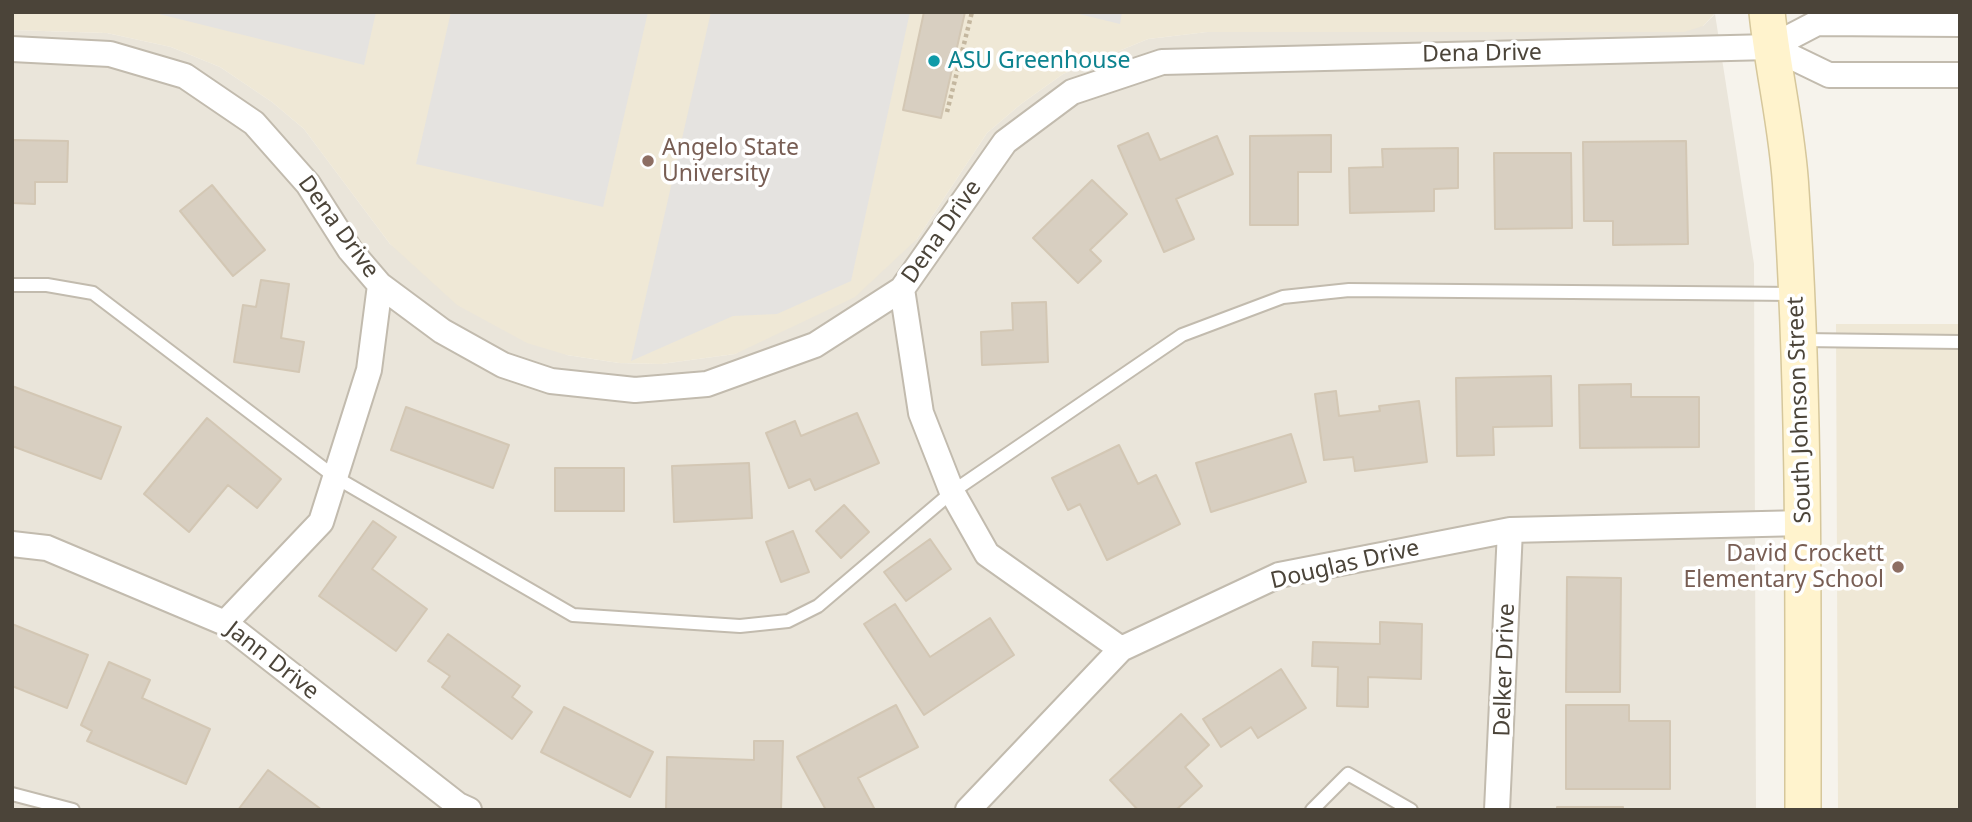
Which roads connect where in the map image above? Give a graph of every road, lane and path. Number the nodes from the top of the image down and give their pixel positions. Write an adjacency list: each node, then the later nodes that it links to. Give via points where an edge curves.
1 (972, 12): 7 (path)
2 (1767, 12): 4 (main road, South Johnson Street)
3 (1960, 24): 4 (street, Dena Drive, via 1816,23)
4 (1770, 47): 6 (street, Dena Drive, via 1829,75); 10 (street, Dena Drive, via 1163,62 1072,92 1004,142); 11 (main road, South Johnson Street, via 1791,187)
5 (12, 49): 9 (street, Dena Drive, via 110,54 185,76 218,97 254,123 308,184 350,250)
6 (1960, 75)
7 (947, 112)
8 (12, 285): 14 (lane, via 93,293)
9 (380, 285): 10 (street, Dena Drive, via 442,331 503,365 551,381 635,390 707,384 752,370 815,345); 14 (street, via 369,370)
10 (902, 289): 15 (street, via 921,413)
11 (1797, 294): 12 (main road, South Johnson Street); 15 (lane, via 1349,290 1283,297 1182,335)
12 (1798, 340): 13 (lane); 16 (main road, South Johnson Street)
13 (1960, 342)
14 (335, 477): 15 (lane, via 573,615 740,626 788,621 818,606); 19 (street, via 321,522)
15 (951, 492): 20 (street, via 987,554)
16 (1804, 523): 17 (street, Douglas Drive); 28 (main road, South Johnson Street)
17 (1510, 530): 20 (street, Douglas Drive, via 1279,575); 27 (street, Delker Drive)
18 (12, 544): 19 (street, Jann Drive, via 47,548)
19 (225, 623): 23 (street, Jann Drive)
20 (1121, 649): 24 (street, Douglas Drive)
21 (12, 793): 22 (lane)
22 (73, 810)
23 (469, 810)
24 (968, 810)
25 (1312, 810): 26 (lane, via 1348,774)
26 (1411, 810)
27 (1497, 810)
28 (1803, 810)

